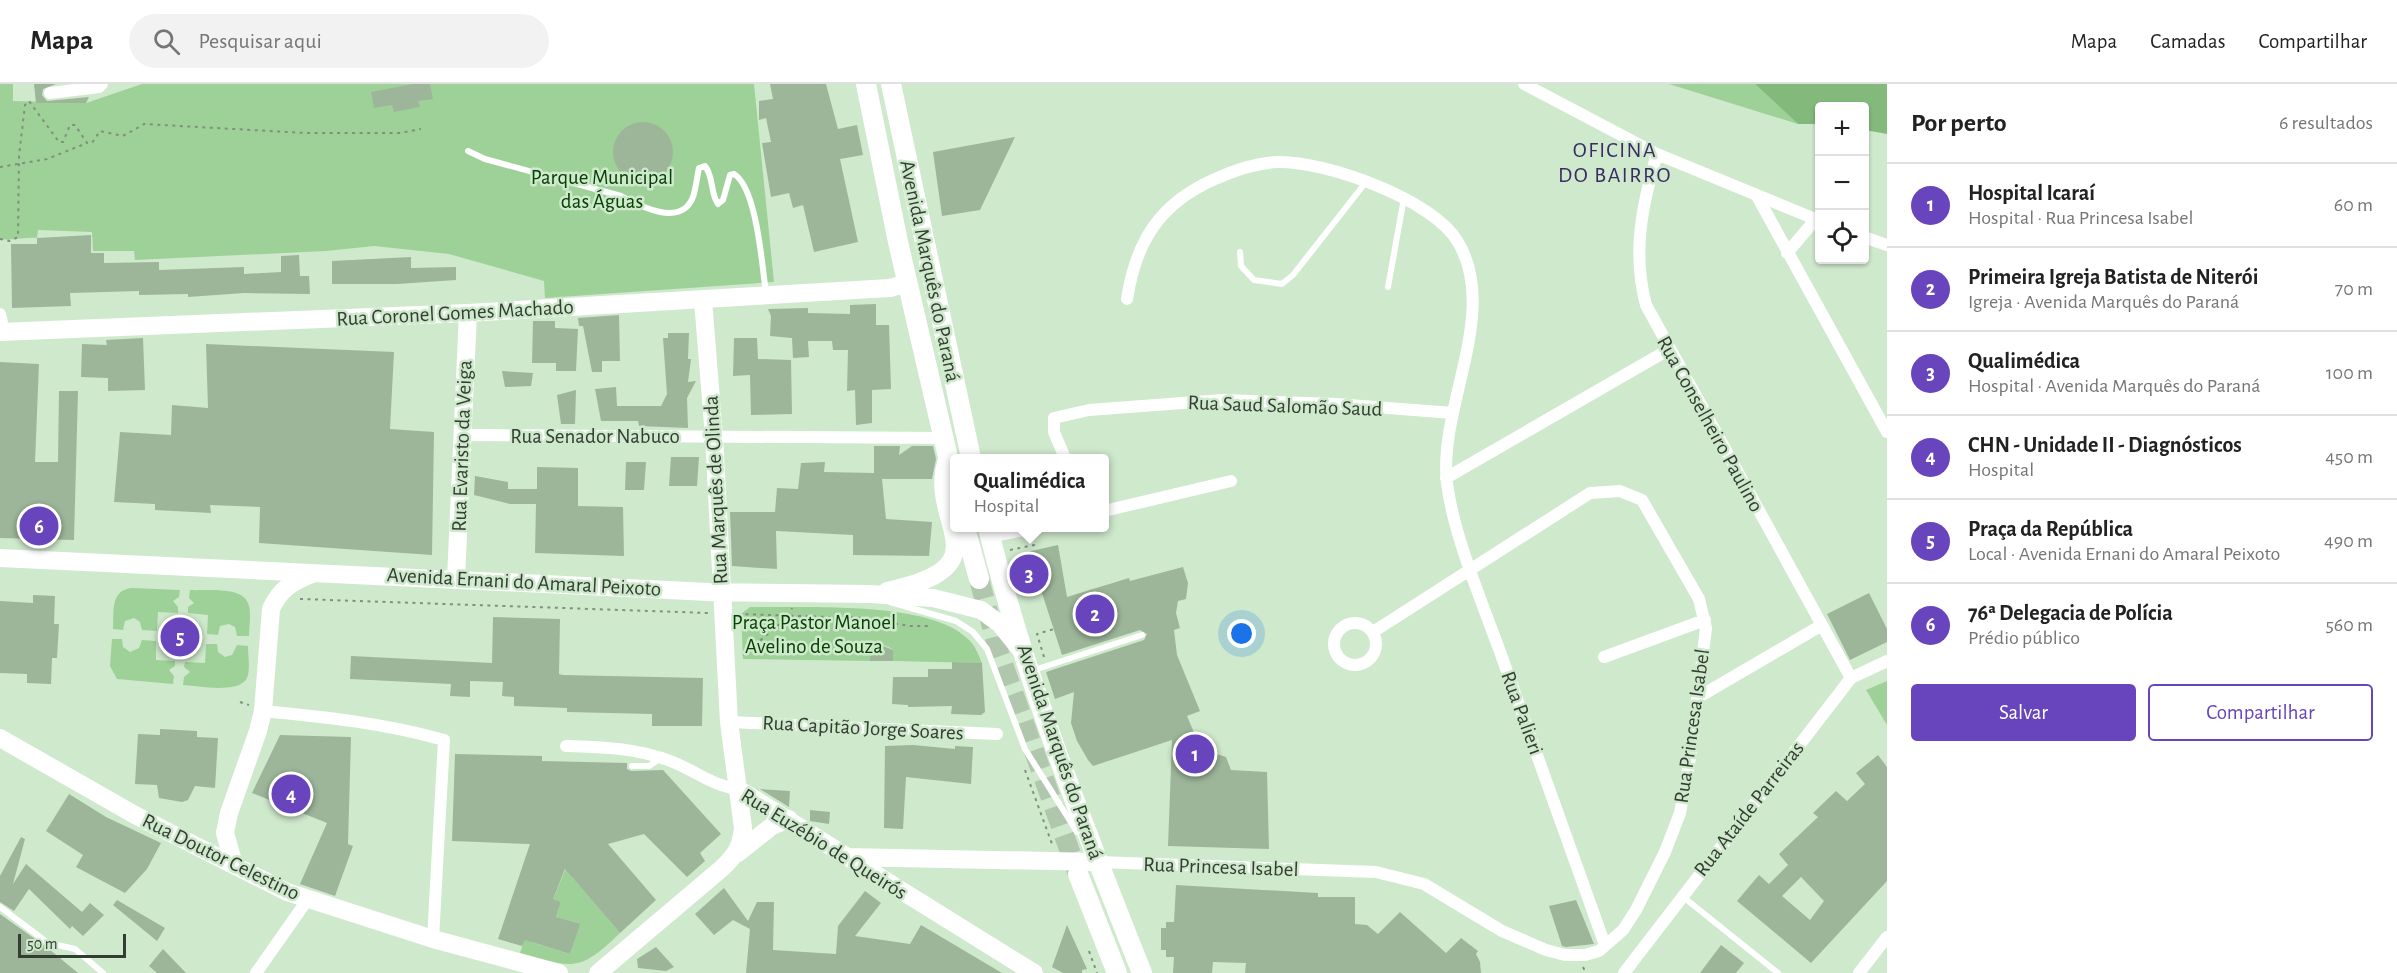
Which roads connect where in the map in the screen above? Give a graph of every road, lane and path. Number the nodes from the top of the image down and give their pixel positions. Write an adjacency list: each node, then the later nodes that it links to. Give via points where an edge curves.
1 (102, 84): 5 (street)
2 (866, 84): 12 (main road, Avenida Marquês do Paraná)
3 (891, 84): 11 (main road, Avenida Marquês do Paraná)
4 (1524, 84): 9 (street)
5 (50, 93)
6 (421, 129): 7 (path, via 400,133 306,133 144,124 123,136 100,131 92,143)
7 (87, 143): 10 (path, via 47,159); 18 (path, via 75,125 70,125 63,142 59,142 35,106 29,101 25,105 19,156 18,237 10,241)
8 (468, 151): 26 (lane, via 621,195 661,213 679,211 692,199 699,168 705,166 709,171 718,204 723,200 730,175 734,174 740,177 749,198)
9 (1657, 154): 14 (street); 31 (street, Rua Conselheiro Paulino, via 1647,188 1638,267 1646,305)
10 (0, 167)
11 (909, 174): 12 (main road); 23 (main road, Avenida Marquês do Paraná)
12 (877, 180): 24 (main road, Avenida Marquês do Paraná)
13 (1366, 182): 15 (street); 21 (lane, via 1282,284 1254,280 1241,266); 27 (street, via 1302,164 1276,162 1251,166 1202,184 1155,223 1141,245)
14 (1757, 196): 16 (street); 22 (street)
15 (1404, 198): 25 (lane); 32 (street, via 1423,207 1443,224 1458,241 1467,261 1473,297)
16 (1815, 219)
17 (1815, 223): 22 (street)
18 (0, 239)
19 (1869, 239): 20 (street)
20 (1887, 245)
21 (1240, 252)
22 (1786, 253): 33 (street)
23 (932, 279): 24 (main road); 37 (main road, Avenida Marquês do Paraná)
24 (908, 283): 26 (street, Rua Coronel Gomes Machado, via 890,288); 36 (main road, Avenida Marquês do Paraná)
25 (1388, 287)
26 (766, 297): 28 (street, Rua Coronel Gomes Machado)
27 (1127, 299)
28 (702, 300): 29 (street, Rua Coronel Gomes Machado); 35 (street, Rua Marquês de Olinda)
29 (468, 313): 30 (street, Rua Coronel Gomes Machado); 34 (street, Rua Evaristo da Veiga)
30 (1, 326)
31 (1668, 350): 40 (street); 62 (street, Rua Conselheiro Paulino)
32 (1453, 413): 38 (street, Rua Saud Salomão Saud, via 1222,400 1089,410 1054,418 1054,432); 40 (street)
33 (1887, 432)
34 (463, 435): 35 (street, Rua Senador Nabuco); 52 (street, Rua Evaristo da Veiga)
35 (714, 437): 36 (street, Rua Senador Nabuco); 54 (street, Rua Marquês de Olinda)
36 (945, 447): 39 (main road, Avenida Marquês do Paraná); 43 (street, via 942,481)
37 (970, 454)
38 (1063, 454)
39 (950, 467)
40 (1446, 478): 50 (street, Rua Palieri)
41 (1231, 481): 42 (street)
42 (1109, 510)
43 (950, 518)
44 (953, 532): 56 (street, via 954,558 944,568 902,588)
45 (966, 532): 53 (main road)
46 (989, 532): 69 (main road, Avenida Marquês do Paraná)
47 (1016, 548): 48 (path, via 1034,545)
48 (1035, 550)
49 (0, 558): 51 (street, Avenida Ernani do Amaral Peixoto)
50 (1470, 568): 60 (street, Rua Princesa Isabel, via 1590,493 1634,494 1650,510 1699,599); 64 (street, Rua Princesa Isabel); 93 (street, Rua Palieri)
51 (316, 572): 52 (street, Avenida Ernani do Amaral Peixoto); 57 (street)
52 (456, 579): 54 (street, Avenida Ernani do Amaral Peixoto)
53 (979, 579)
54 (722, 592): 55 (street, Avenida Ernani do Amaral Peixoto); 58 (street, Rua Marquês de Olinda)
55 (797, 593): 56 (street, Avenida Ernani do Amaral Peixoto); 59 (path)
56 (870, 594): 69 (street, Avenida Ernani do Amaral Peixoto, via 933,598 981,610 1000,624); 84 (lane, via 900,606 938,614 973,632 987,649 1025,748 1080,841)
57 (277, 595): 58 (path, via 314,600); 72 (street, via 271,609)
58 (723, 614): 59 (path); 68 (street, Rua Marquês de Olinda)
59 (789, 616): 61 (path, via 863,618); 68 (path, via 747,654)
60 (1705, 620): 66 (street); 71 (street, Rua Princesa Isabel)
61 (935, 626)
62 (1822, 626): 70 (street, Rua Conselheiro Paulino); 71 (street)
63 (1054, 628): 69 (path, via 1037,634)
64 (1373, 632)
65 (1142, 635): 69 (lane)
66 (1604, 657)
67 (1887, 661): 70 (street, Rua Ataíde Parreiras)
68 (726, 662): 73 (street, Rua Marquês de Olinda)
69 (1033, 662): 84 (main road, Avenida Marquês do Paraná)
70 (1851, 678): 88 (street, Rua Ataíde Parreiras)
71 (1696, 698): 93 (street, Rua Princesa Isabel, via 1685,789 1665,852 1636,910 1623,930)
72 (263, 711): 85 (street, via 226,826 225,842); 92 (street, via 360,720 444,740)
73 (729, 722): 74 (street, Rua Capitão Jorge Soares); 79 (street, Rua Marquês de Olinda)
74 (998, 734)
75 (0, 738): 85 (street, Rua Doutor Celestino, via 135,815)
76 (566, 746): 77 (street, Rua Euzébio de Queirós, via 623,749)
77 (661, 757): 78 (lane, via 649,766); 79 (street, Rua Euzébio de Queirós, via 718,785)
78 (632, 766)
79 (738, 789): 80 (street, Rua Euzébio de Queirós); 81 (street, Rua Marquês de Olinda, via 743,828)
80 (789, 819): 81 (street, via 772,826); 82 (street, Rua Euzébio de Queirós)
81 (738, 853): 97 (street)
82 (846, 857): 83 (street); 87 (street, Rua Euzébio de Queirós)
83 (898, 858): 84 (street); 87 (street, via 890,867)
84 (1098, 862): 93 (street, Rua Princesa Isabel, via 1376,872 1425,884 1502,931 1546,950 1585,955); 100 (main road, Avenida Marquês do Paraná)
85 (234, 865): 89 (street, Rua Doutor Celestino)
86 (1078, 874): 99 (main road)
87 (890, 884): 98 (street, Rua Euzébio de Queirós)
88 (1682, 896): 101 (street, Rua Ataíde Parreiras); 102 (lane)
89 (308, 899): 92 (street, Rua Doutor Celestino); 95 (street)
90 (0, 907): 94 (lane, via 48,943 75,949)
91 (1887, 937): 103 (street)
92 (433, 939): 96 (street, Rua Doutor Celestino)
93 (1605, 945)
94 (103, 973)
95 (256, 973)
96 (559, 973)
97 (598, 973)
98 (1034, 973)
99 (1117, 973)
100 (1142, 973)
101 (1624, 973)
102 (1778, 973)
103 (1859, 973)

